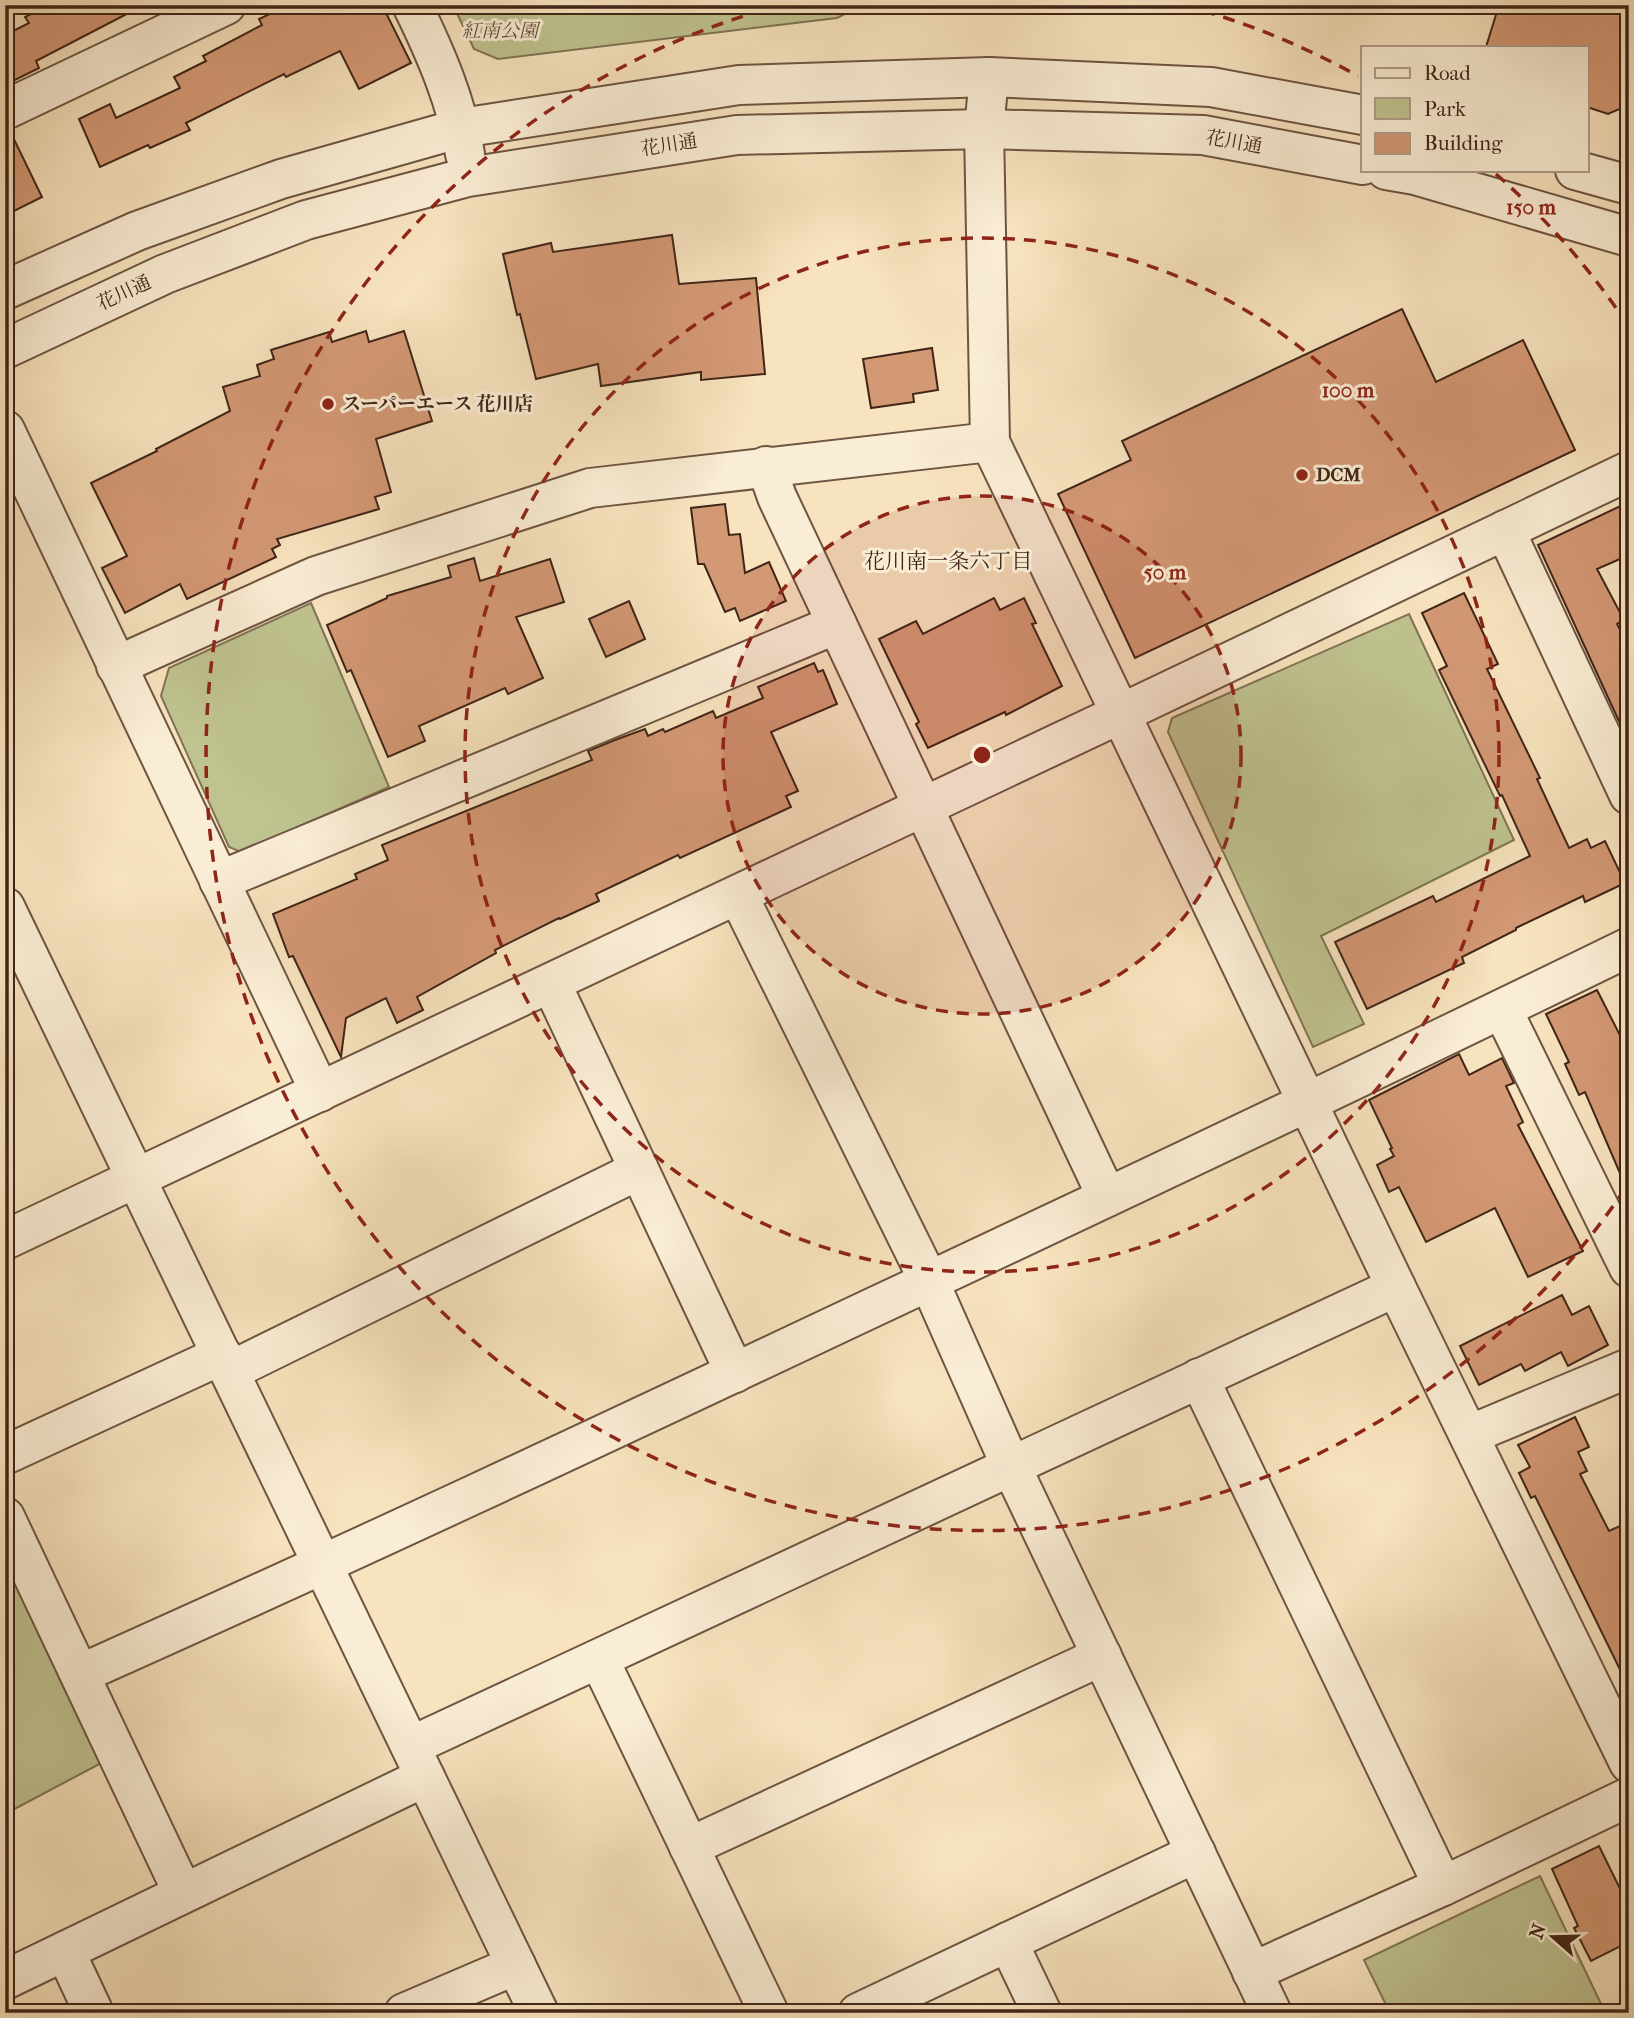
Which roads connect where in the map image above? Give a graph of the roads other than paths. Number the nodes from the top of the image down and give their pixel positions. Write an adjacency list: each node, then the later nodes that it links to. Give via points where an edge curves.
1 (412, 5): 6 (street)
2 (204, 10): 4 (street)
3 (989, 77): 5 (street, via 1211,87); 6 (street, via 739,85); 7 (street)
4 (5, 110)
5 (1361, 115)
6 (461, 128): 11 (street); 14 (street, via 281,179 137,231)
7 (984, 129): 8 (street, 花川通, via 1203,135); 11 (street, 花川通, via 737,135); 17 (street)
8 (1361, 165)
9 (1395, 172): 13 (street)
10 (1582, 172): 12 (street)
11 (468, 177): 15 (street, 花川通, via 306,220 165,274)
12 (1629, 185)
13 (1629, 237)
14 (5, 290)
15 (5, 349)
16 (5, 430): 22 (street)
17 (989, 442): 18 (street); 23 (street)
18 (766, 466): 21 (street); 22 (street, via 590,488 316,576)
19 (1629, 471): 20 (street)
20 (1505, 530): 23 (street); 24 (street)
21 (837, 624): 25 (street); 26 (street)
22 (116, 666): 26 (street)
23 (1120, 714): 25 (street); 33 (street)
24 (1629, 795)
25 (925, 807): 27 (street); 36 (street)
26 (219, 881): 32 (street)
27 (738, 895): 30 (street); 39 (street)
28 (5, 907): 35 (street)
29 (1629, 947): 31 (street)
30 (551, 983): 32 (street); 34 (street)
31 (1502, 1009): 33 (street); 38 (street)
32 (320, 1092): 35 (street)
33 (1308, 1104): 36 (street); 40 (street)
34 (639, 1170): 41 (street); 43 (street)
35 (136, 1178): 37 (street); 41 (street)
36 (1107, 1197): 39 (street)
37 (5, 1240)
38 (1629, 1268)
39 (929, 1281): 43 (street); 47 (street)
40 (1396, 1287): 44 (street); 45 (street)
41 (226, 1363): 46 (street); 49 (street)
42 (1629, 1368): 45 (street)
43 (735, 1373): 49 (street)
44 (1199, 1378): 47 (street); 58 (street)
45 (1469, 1436): 54 (street)
46 (5, 1455)
47 (1011, 1466): 50 (street); 51 (street)
48 (5, 1517): 52 (street)
49 (324, 1566): 52 (street); 53 (street)
50 (1102, 1656): 56 (street); 57 (street)
51 (598, 1659): 53 (street); 56 (street)
52 (80, 1674): 59 (street)
53 (418, 1762): 59 (street); 62 (street)
54 (1629, 1763)
55 (1629, 1797): 58 (street)
56 (689, 1847): 68 (street)
57 (1196, 1853): 60 (street); 63 (street)
58 (1443, 1886): 63 (street)
59 (183, 1894): 61 (street)
60 (1008, 1942): 69 (street); 70 (street)
61 (65, 1951): 64 (street); 65 (street)
62 (516, 1965): 66 (street); 67 (street)
63 (1252, 1972): 71 (street)
64 (5, 1980)
65 (94, 2013)
66 (404, 2013)
67 (539, 2013)
68 (769, 2013)
69 (858, 2013)
70 (1042, 2013)
71 (1272, 2013)

